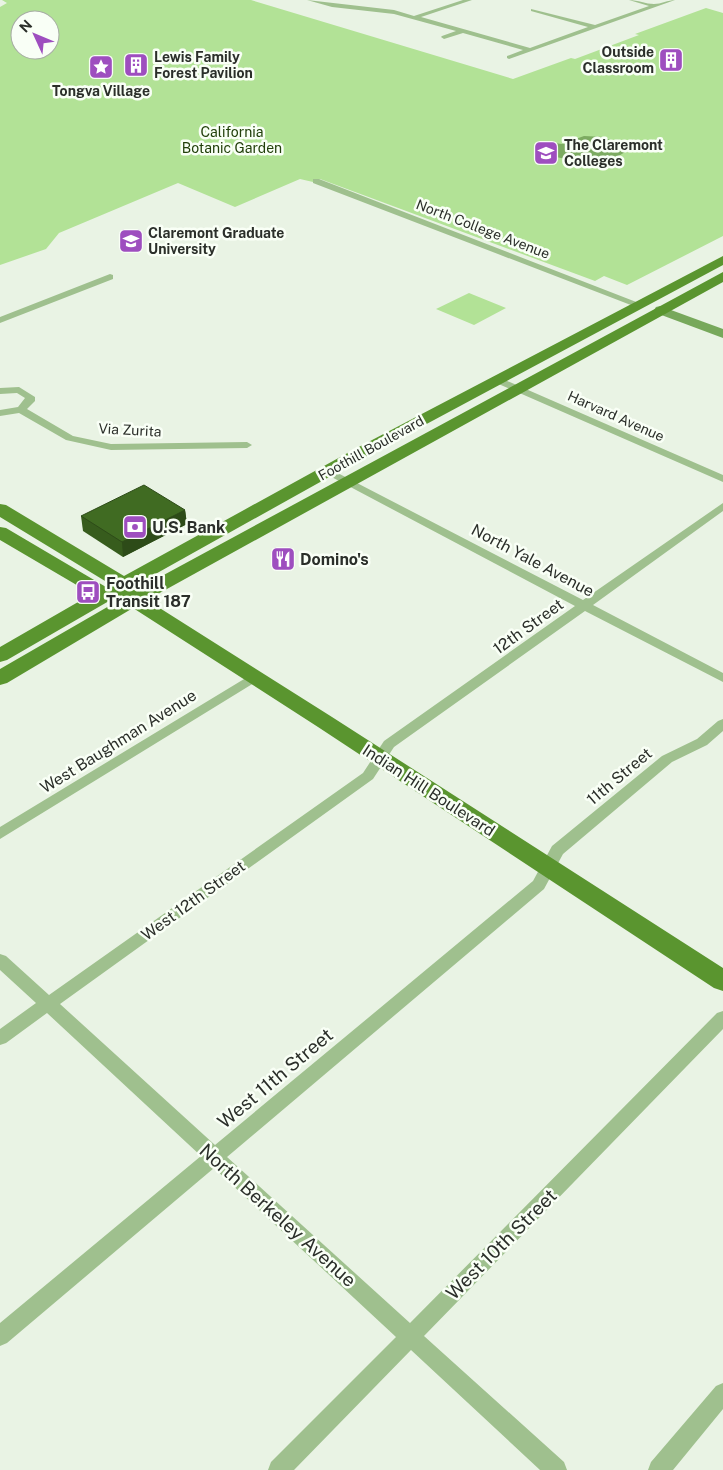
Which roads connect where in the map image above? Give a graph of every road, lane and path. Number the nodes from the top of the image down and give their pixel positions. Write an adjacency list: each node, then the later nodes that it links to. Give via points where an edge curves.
1 (310, 0): 7 (street)
2 (364, 0): 7 (street)
3 (469, 0): 10 (street)
4 (632, 0): 6 (street)
5 (672, 0): 6 (street)
6 (655, 6): 12 (street)
7 (352, 8): 9 (street)
8 (533, 10): 12 (street)
9 (394, 12): 10 (street); 11 (street)
10 (416, 17): 13 (street)
11 (378, 20)
12 (595, 27): 15 (street)
13 (464, 31): 14 (street); 15 (street)
14 (444, 37)
15 (531, 50): 16 (street)
16 (510, 57)
17 (316, 180): 22 (street, North College Avenue)
18 (723, 260): 21 (main road)
19 (723, 276): 23 (main road, Foothill Boulevard)
20 (110, 277): 24 (street)
21 (683, 282): 22 (main road, Foothill Boulevard); 23 (main road, via 677,290 657,302)
22 (639, 304): 25 (main road, via 645,308 620,324); 27 (main road, Foothill Boulevard)
23 (660, 310): 25 (main road, Foothill Boulevard); 26 (street)
24 (0, 320)
25 (619, 333): 28 (main road, Foothill Boulevard)
26 (723, 334)
27 (498, 380): 28 (street, Harvard Avenue); 33 (main road, Foothill Boulevard)
28 (518, 389): 34 (street, Harvard Avenue); 35 (main road, Foothill Boulevard)
29 (0, 391): 30 (street, via 26,393 30,401)
30 (21, 410): 31 (street); 32 (street, Via Zurita, via 70,438 111,446)
31 (0, 413)
32 (247, 445)
33 (328, 472): 35 (street, North Yale Avenue); 39 (main road, Foothill Boulevard)
34 (723, 479)
35 (349, 482): 39 (main road, Foothill Boulevard); 41 (street, North Yale Avenue)
36 (723, 506): 41 (street, 12th Street)
37 (0, 509): 39 (main road, Indian Hill Boulevard)
38 (0, 532): 40 (main road, Indian Hill Boulevard)
39 (128, 592): 40 (main road, Indian Hill Boulevard); 43 (main road, Indian Hill Boulevard); 44 (main road)
40 (104, 594): 42 (main road)
41 (584, 605): 45 (street, North Yale Avenue); 47 (street, 12th Street, via 389,744)
42 (0, 656)
43 (254, 677): 47 (main road, Indian Hill Boulevard); 48 (street, West Baughman Avenue)
44 (0, 678)
45 (723, 678)
46 (723, 724): 49 (street, 11th Street, via 702,742 667,759 557,850)
47 (381, 758): 49 (main road, Indian Hill Boulevard); 52 (street, West 12th Street, via 368,776)
48 (0, 834)
49 (548, 867): 51 (main road, Indian Hill Boulevard); 55 (street, West 11th Street, via 539,885)
50 (0, 960): 52 (street, North Berkeley Avenue)
51 (723, 982)
52 (47, 1004): 54 (street, West 12th Street); 55 (street, North Berkeley Avenue)
53 (723, 1018): 57 (street, West 10th Street)
54 (0, 1038)
55 (213, 1157): 56 (street, West 11th Street); 57 (street, North Berkeley Avenue)
56 (0, 1336)
57 (410, 1336): 59 (street, West 10th Street); 60 (street, North Berkeley Avenue)
58 (723, 1393): 61 (street)
59 (279, 1470)
60 (556, 1470)
61 (659, 1470)

